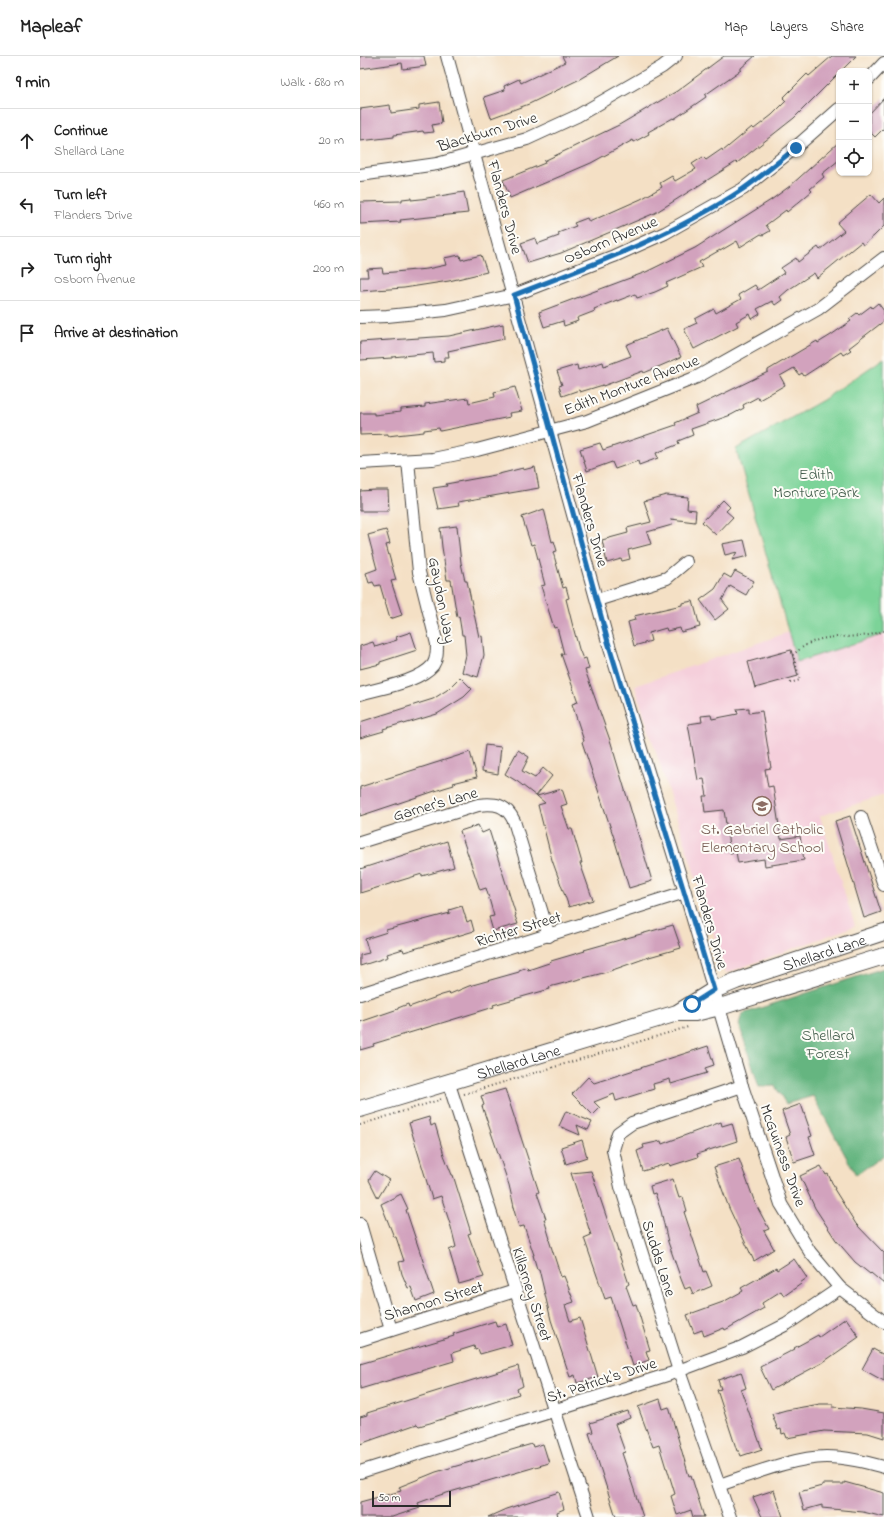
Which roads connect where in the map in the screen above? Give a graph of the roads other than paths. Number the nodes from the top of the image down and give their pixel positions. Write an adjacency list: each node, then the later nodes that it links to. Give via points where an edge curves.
1 (448, 56): 6 (street, Flanders Drive)
2 (676, 56): 6 (street, Blackburn Drive, via 662,67 577,116 527,139)
3 (884, 62): 4 (street)
4 (872, 75)
5 (836, 112): 9 (street, Osborn Avenue, via 796,148 737,192 666,233)
6 (475, 154): 7 (street, Blackburn Drive, via 408,169); 9 (street, Flanders Drive)
7 (360, 175)
8 (884, 258): 11 (street, Edith Monture Avenue, via 818,309 698,377 587,420)
9 (514, 295): 10 (street, Osborn Avenue, via 446,310); 11 (street, Flanders Drive)
10 (360, 317)
11 (549, 431): 12 (street, Edith Monture Avenue, via 477,450); 15 (street, Flanders Drive)
12 (408, 461): 13 (street, Edith Monture Avenue); 16 (street, Gaydon Way, via 419,572 437,644 437,655 433,665 412,679)
13 (360, 463)
14 (686, 562): 15 (street, via 667,578)
15 (597, 600): 20 (street, Flanders Drive)
16 (360, 694)
17 (861, 817): 19 (street)
18 (360, 842): 22 (street, Garner's Lane, via 478,804 498,805 510,812 514,821)
19 (884, 885)
20 (685, 892): 22 (street, Richter Street); 24 (street, Flanders Drive)
21 (884, 932): 24 (main road, Shellard Lane)
22 (548, 936): 25 (street, Richter Street)
23 (884, 956): 26 (main road, Shellard Lane)
24 (714, 990): 26 (street, McGuiness Drive); 27 (main road, Shellard Lane)
25 (360, 994)
26 (720, 1007): 27 (main road, Shellard Lane, via 695,1013); 28 (street, McGuiness Drive)
27 (676, 1013): 29 (main road, Shellard Lane)
28 (742, 1086): 32 (street, McGuiness Drive, via 780,1204 810,1252); 37 (street, Sudds Lane, via 632,1123 618,1133 613,1150 621,1188)
29 (450, 1089): 30 (main road, Shellard Lane); 33 (street, Killarney Street)
30 (360, 1109)
31 (360, 1224): 35 (street)
32 (840, 1288): 34 (street, McGuiness Drive); 37 (street, St. Patrick's Drive, via 764,1337)
33 (515, 1291): 35 (street, Shannon Street); 38 (street, Killarney Street)
34 (884, 1322)
35 (391, 1330): 36 (street, Shannon Street)
36 (360, 1340)
37 (679, 1371): 38 (street, St. Patrick's Drive); 41 (street, Sudds Lane)
38 (554, 1410): 40 (street, St. Patrick's Drive); 42 (street, Killarney Street)
39 (884, 1467): 41 (street, via 846,1458 824,1457 792,1463)
40 (360, 1472)
41 (719, 1484): 43 (street, Sudds Lane)
42 (589, 1517)
43 (730, 1517)

